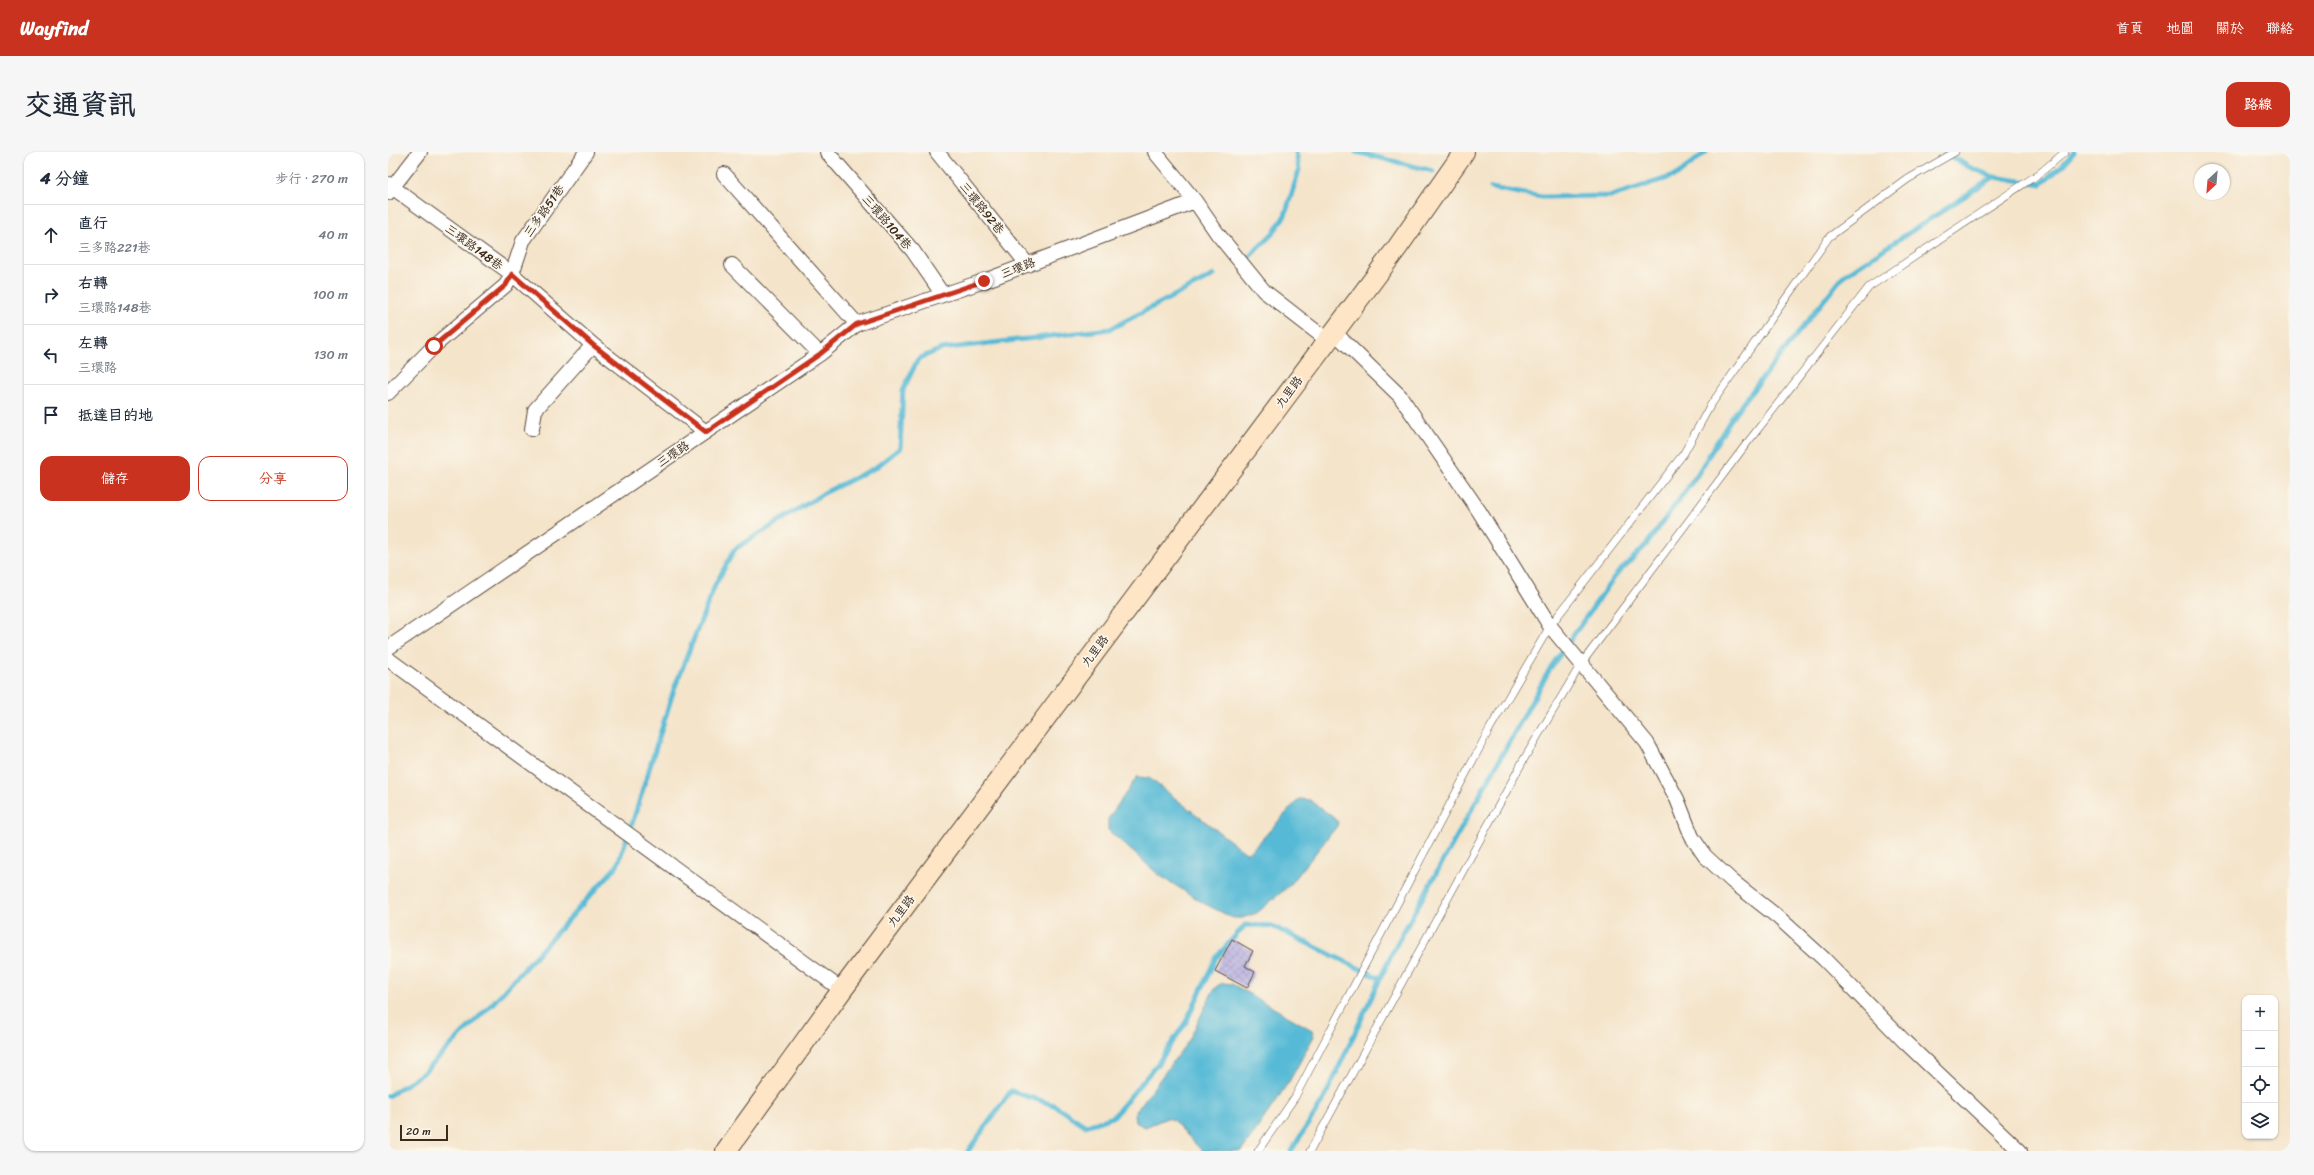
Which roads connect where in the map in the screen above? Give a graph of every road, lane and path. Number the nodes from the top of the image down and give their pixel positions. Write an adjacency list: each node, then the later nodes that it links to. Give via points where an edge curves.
1 (420, 152): 10 (street)
2 (586, 152): 14 (street, 三多路51巷, via 523,241)
3 (827, 152): 15 (street, 三環路104巷, via 913,251)
4 (937, 152): 12 (street, 三環路92巷)
5 (1155, 152): 11 (street)
6 (1464, 152): 17 (street, 九里路, via 1397,248)
7 (1955, 152): 23 (lane, via 1908,179 1829,237 1710,406 1684,453)
8 (2065, 152): 26 (lane, via 2040,173 1870,287 1744,447)
9 (724, 174): 16 (street)
10 (390, 189): 14 (street, 三環路148巷)
11 (1195, 201): 12 (street, 三環路); 17 (street, via 1217,234 1264,291)
12 (1028, 264): 15 (street, 三環路)
13 (732, 265): 19 (street)
14 (512, 274): 18 (street, 三環路148巷); 20 (street, 三多路51巷, via 506,285 434,346)
15 (943, 295): 16 (street, 三環路)
16 (857, 324): 19 (street, 三環路)
17 (1330, 336): 23 (street, via 1400,396 1479,511); 27 (street, 九里路)
18 (593, 345): 21 (street, via 535,410); 22 (street, 三環路148巷)
19 (820, 354): 22 (street, 三環路)
20 (388, 393)
21 (532, 429)
22 (706, 432): 24 (street, 三環路)
23 (1550, 626): 26 (street); 29 (lane, via 1489,730 1295,1097)
24 (388, 648)
25 (388, 659): 27 (street)
26 (1581, 664): 30 (lane, via 1524,759); 31 (street, via 1647,743 1677,799 1692,837 1705,856 1779,918 1824,960 1905,1042)
27 (842, 990): 28 (street, 九里路)
28 (726, 1151)
29 (1258, 1151)
30 (1310, 1151)
31 (2020, 1151)

